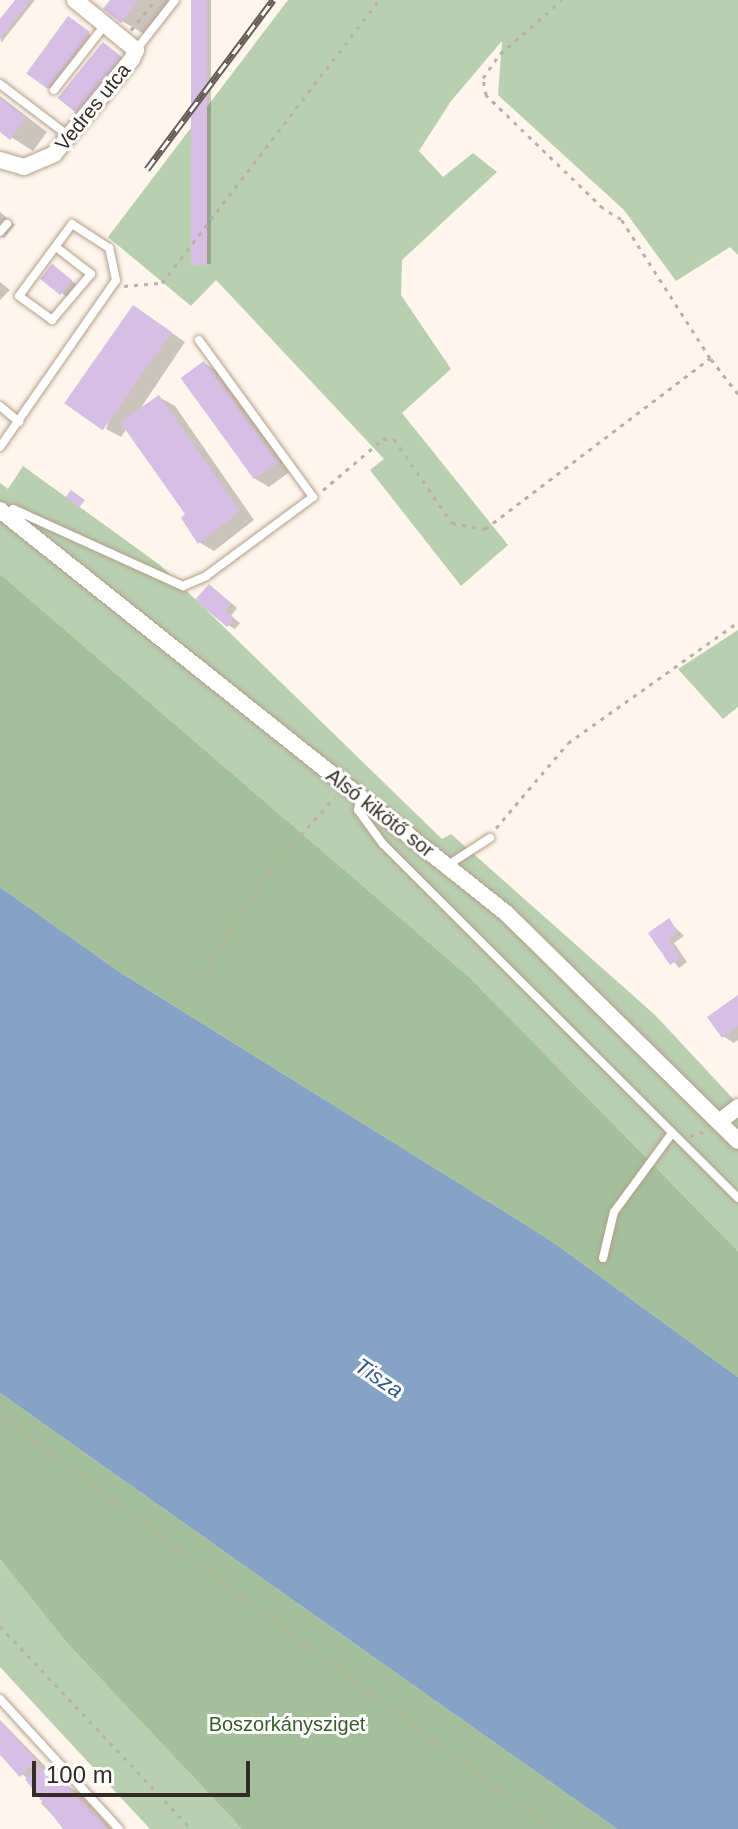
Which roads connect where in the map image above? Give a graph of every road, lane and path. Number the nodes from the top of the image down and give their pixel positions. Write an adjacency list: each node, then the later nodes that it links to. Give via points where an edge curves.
1 (75, 0): 6 (street)
2 (155, 0): 7 (path)
3 (175, 0): 7 (lane)
4 (379, 0): 15 (path, via 162,283)
5 (562, 0): 17 (path, via 500,54 483,78 486,95 603,208 621,219)
6 (106, 25): 7 (street); 9 (lane)
7 (130, 44): 10 (street, Vedres utca)
8 (0, 84): 10 (lane)
9 (54, 90)
10 (70, 138): 11 (street, Vedres utca, via 40,163 24,167)
11 (0, 160)
12 (7, 224): 13 (lane)
13 (0, 232)
14 (56, 247): 14 (lane, via 19,296 52,320 91,274); 15 (lane, via 72,224 101,241 114,258)
15 (112, 287): 20 (lane)
16 (199, 340): 22 (lane)
17 (710, 358): 18 (path); 22 (path, via 485,529 452,523 394,439 383,439)
18 (738, 394)
19 (0, 406): 20 (lane)
20 (19, 422): 21 (lane)
21 (0, 447)
22 (313, 497): 23 (lane, via 206,576 183,586 13,509)
23 (3, 513): 25 (street, Alsó kikötő sor)
24 (738, 622): 27 (path, via 568,743 512,804)
25 (345, 785): 26 (street, Alsó kikötő sor); 29 (path, via 267,872)
26 (360, 798): 28 (street, Alsó kikötő sor); 32 (lane, via 358,810 383,844)
27 (490, 838): 28 (lane)
28 (448, 865): 31 (street, Alsó kikötő sor, via 506,913)
29 (203, 975)
30 (738, 1107): 31 (street)
31 (719, 1122): 32 (path, via 702,1134); 33 (street, Alsó kikötő sor)
32 (675, 1136): 34 (lane); 35 (lane, via 614,1212)
33 (738, 1141)
34 (738, 1198)
35 (603, 1258)
36 (0, 1415): 41 (path)
37 (0, 1626): 40 (path)
38 (0, 1699): 39 (lane)
39 (119, 1829)
40 (191, 1829)
41 (551, 1829)

